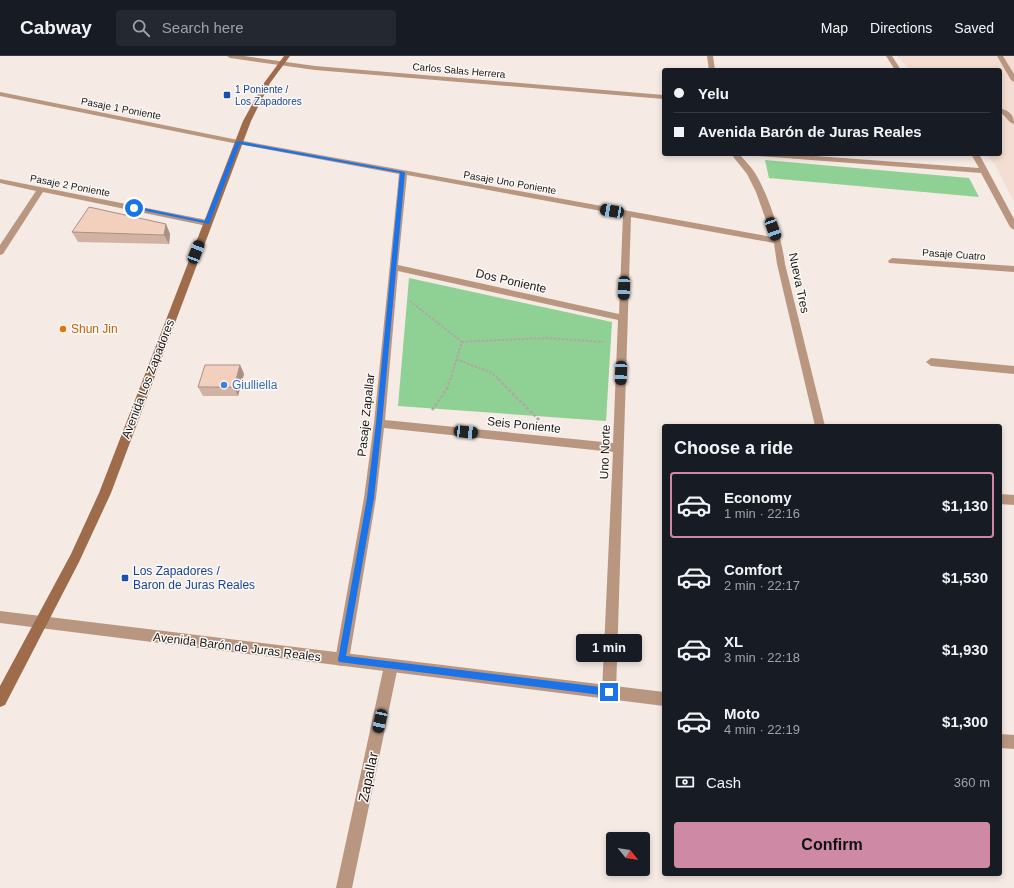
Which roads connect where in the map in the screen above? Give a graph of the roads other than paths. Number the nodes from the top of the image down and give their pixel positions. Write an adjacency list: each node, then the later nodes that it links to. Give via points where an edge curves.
1 (230, 56): 5 (street, Carlos Salas Herrera)
2 (710, 56): 6 (street)
3 (890, 56): 7 (street)
4 (1000, 56): 8 (street)
5 (284, 60): 10 (street, Carlos Salas Herrera, via 323,69); 13 (main road, Avenida Los Zapadores, via 257,100)
6 (712, 68)
7 (897, 68)
8 (1014, 80)
9 (0, 94): 13 (street, Pasaje 1 Poniente)
10 (662, 97)
11 (1007, 111): 12 (street)
12 (1014, 122)
13 (238, 142): 18 (street, Pasaje Uno Poniente); 22 (main road, Avenida Los Zapadores)
14 (736, 156): 24 (street, Nueva Tres, via 751,172)
15 (786, 156): 17 (street)
16 (976, 156): 17 (street)
17 (985, 170): 23 (street)
18 (403, 172): 21 (street, Pasaje Uno Poniente); 27 (street, Pasaje Zapallar)
19 (0, 181): 20 (street, Pasaje 2 Poniente)
20 (41, 189): 22 (street, Pasaje 2 Poniente); 25 (street)
21 (627, 214): 24 (street, Pasaje Uno Poniente); 29 (street, Uno Norte)
22 (207, 223): 38 (main road, Avenida Los Zapadores, via 105,493 81,546)
23 (1014, 227)
24 (778, 241): 33 (street, Nueva Tres, via 781,264)
25 (0, 252)
26 (892, 261): 28 (street, Pasaje Cuatro)
27 (394, 267): 29 (street, Dos Poniente); 32 (street, Pasaje Zapallar)
28 (1014, 270)
29 (623, 318): 34 (street, Uno Norte)
30 (931, 362): 31 (street)
31 (1014, 370)
32 (379, 423): 34 (street, Seis Poniente); 39 (street, Pasaje Zapallar, via 370,498)
33 (820, 424)
34 (618, 448): 41 (street, Uno Norte)
35 (1002, 499): 36 (street)
36 (1014, 500)
37 (0, 617): 38 (street, Avenida Barón de Juras Reales)
38 (41, 622): 39 (street, Avenida Barón de Juras Reales); 43 (main road, Avenida Los Zapadores)
39 (342, 660): 40 (street, Avenida Barón de Juras Reales)
40 (391, 666): 41 (street, Avenida Barón de Juras Reales); 46 (street, Zapallar)
41 (609, 692): 42 (street, Avenida Barón de Juras Reales)
42 (662, 699)
43 (0, 700)
44 (1002, 741): 45 (street)
45 (1014, 742)
46 (344, 888)

